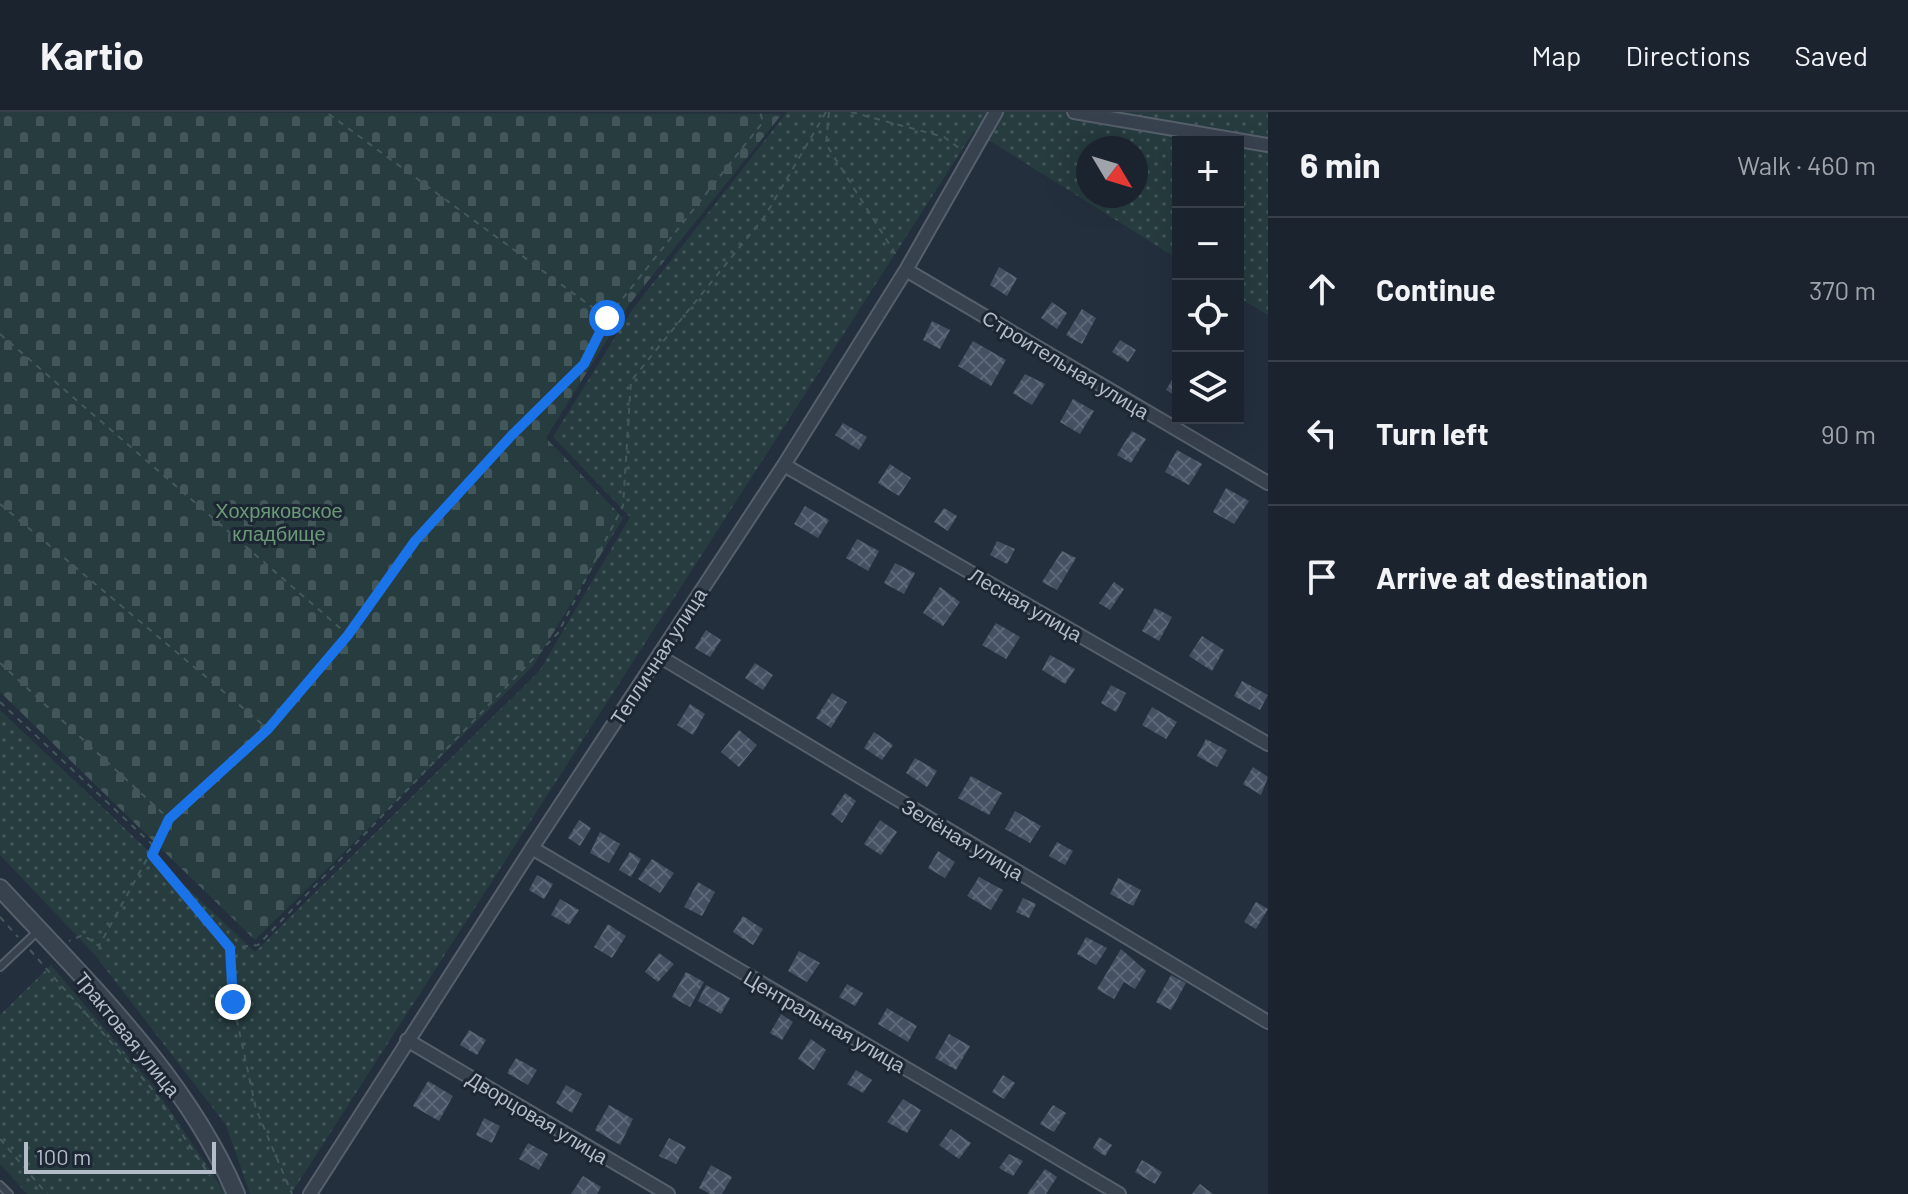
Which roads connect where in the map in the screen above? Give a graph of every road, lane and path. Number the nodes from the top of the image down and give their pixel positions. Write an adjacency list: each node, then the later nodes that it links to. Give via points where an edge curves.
1 (326, 112): 10 (path)
2 (760, 112): 10 (path, via 763,122)
3 (827, 112): 9 (path, via 826,144); 29 (path, via 765,216 631,381 623,506 558,633 258,945)
4 (851, 112): 8 (path, via 944,137)
5 (996, 112): 8 (street, Тепличная улица)
6 (1074, 112): 7 (street)
7 (1268, 145)
8 (969, 154): 9 (street, Тепличная улица)
9 (906, 270): 12 (street, Тепличная улица); 13 (street, Строительная улица)
10 (607, 318): 15 (path, via 584,364 415,541)
11 (0, 334): 15 (path)
12 (784, 465): 16 (street, Тепличная улица); 20 (street, Лесная улица)
13 (1268, 483)
14 (0, 504): 19 (path)
15 (348, 635): 19 (path)
16 (659, 656): 23 (street, Тепличная улица); 32 (street, Зелёная улица)
17 (0, 663): 21 (path)
18 (0, 702): 22 (path)
19 (268, 729): 21 (path)
20 (1268, 744)
21 (169, 819): 22 (path)
22 (156, 848): 24 (path)
23 (532, 848): 33 (street, Тепличная улица); 43 (street, Центральная улица)
24 (152, 855): 29 (path); 30 (path, via 99,946 83,935)
25 (0, 888): 27 (street, Трактовая улица)
26 (0, 917): 28 (path)
27 (39, 930): 28 (lane); 30 (street, Трактовая улица)
28 (25, 944): 31 (lane); 35 (path, via 152,1089)
29 (230, 948): 40 (path, via 233,1002 256,1109)
30 (59, 951): 39 (street, Трактовая улица, via 156,1063 222,1162)
31 (1, 963)
32 (1268, 1022)
33 (407, 1040): 41 (street, Тепличная улица); 42 (street, Дворцовая улица)
34 (0, 1139): 38 (path)
35 (213, 1181)
36 (0, 1185): 37 (lane)
37 (9, 1194)
38 (47, 1194)
39 (236, 1194)
40 (292, 1194)
41 (310, 1194)
42 (668, 1194)
43 (1119, 1194)

